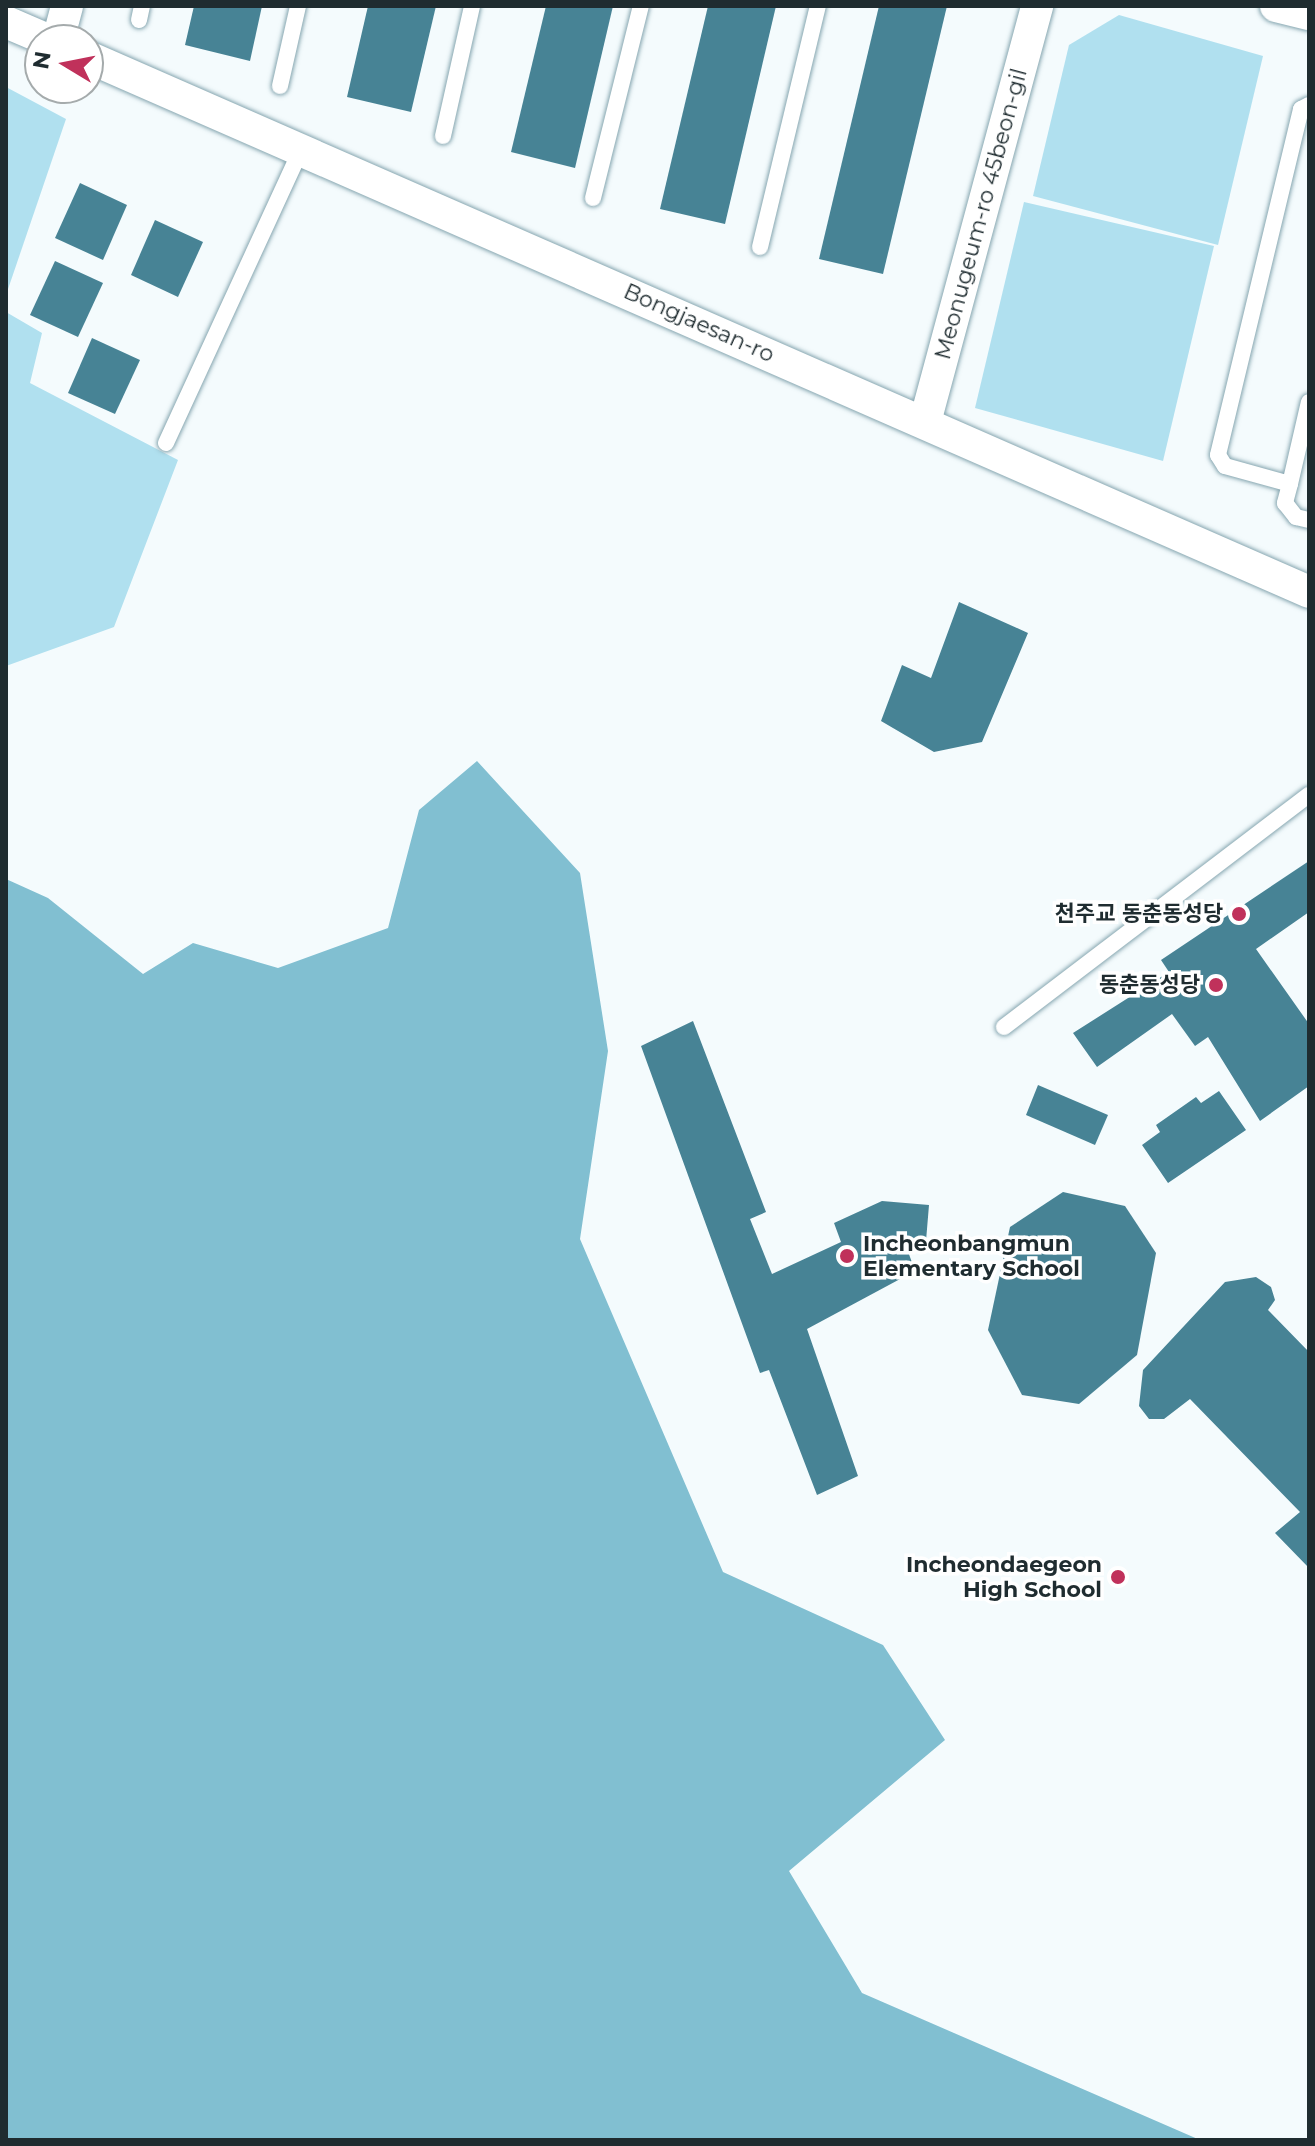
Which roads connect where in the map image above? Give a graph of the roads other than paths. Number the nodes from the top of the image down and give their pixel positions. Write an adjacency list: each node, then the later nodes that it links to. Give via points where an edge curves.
1 (298, 6): 9 (lane)
2 (472, 6): 11 (lane)
3 (641, 6): 13 (lane)
4 (818, 6): 14 (lane)
5 (1037, 6): 16 (street, Meonugeum-ro 45beon-gil)
6 (1276, 6): 7 (street)
7 (1309, 14)
8 (104, 64): 12 (street, Bongjaesan-ro)
9 (280, 86)
10 (1309, 105): 18 (lane, via 1301,109 1218,455 1225,466)
11 (443, 136)
12 (301, 150): 16 (street, Bongjaesan-ro); 17 (lane)
13 (593, 198)
14 (760, 247)
15 (1309, 402): 18 (lane)
16 (925, 422): 20 (street, Bongjaesan-ro)
17 (166, 443)
18 (1290, 484): 19 (lane, via 1285,503 1296,517)
19 (1309, 520)
20 (1309, 592)
21 (1309, 795): 22 (lane)
22 (1004, 1027)

